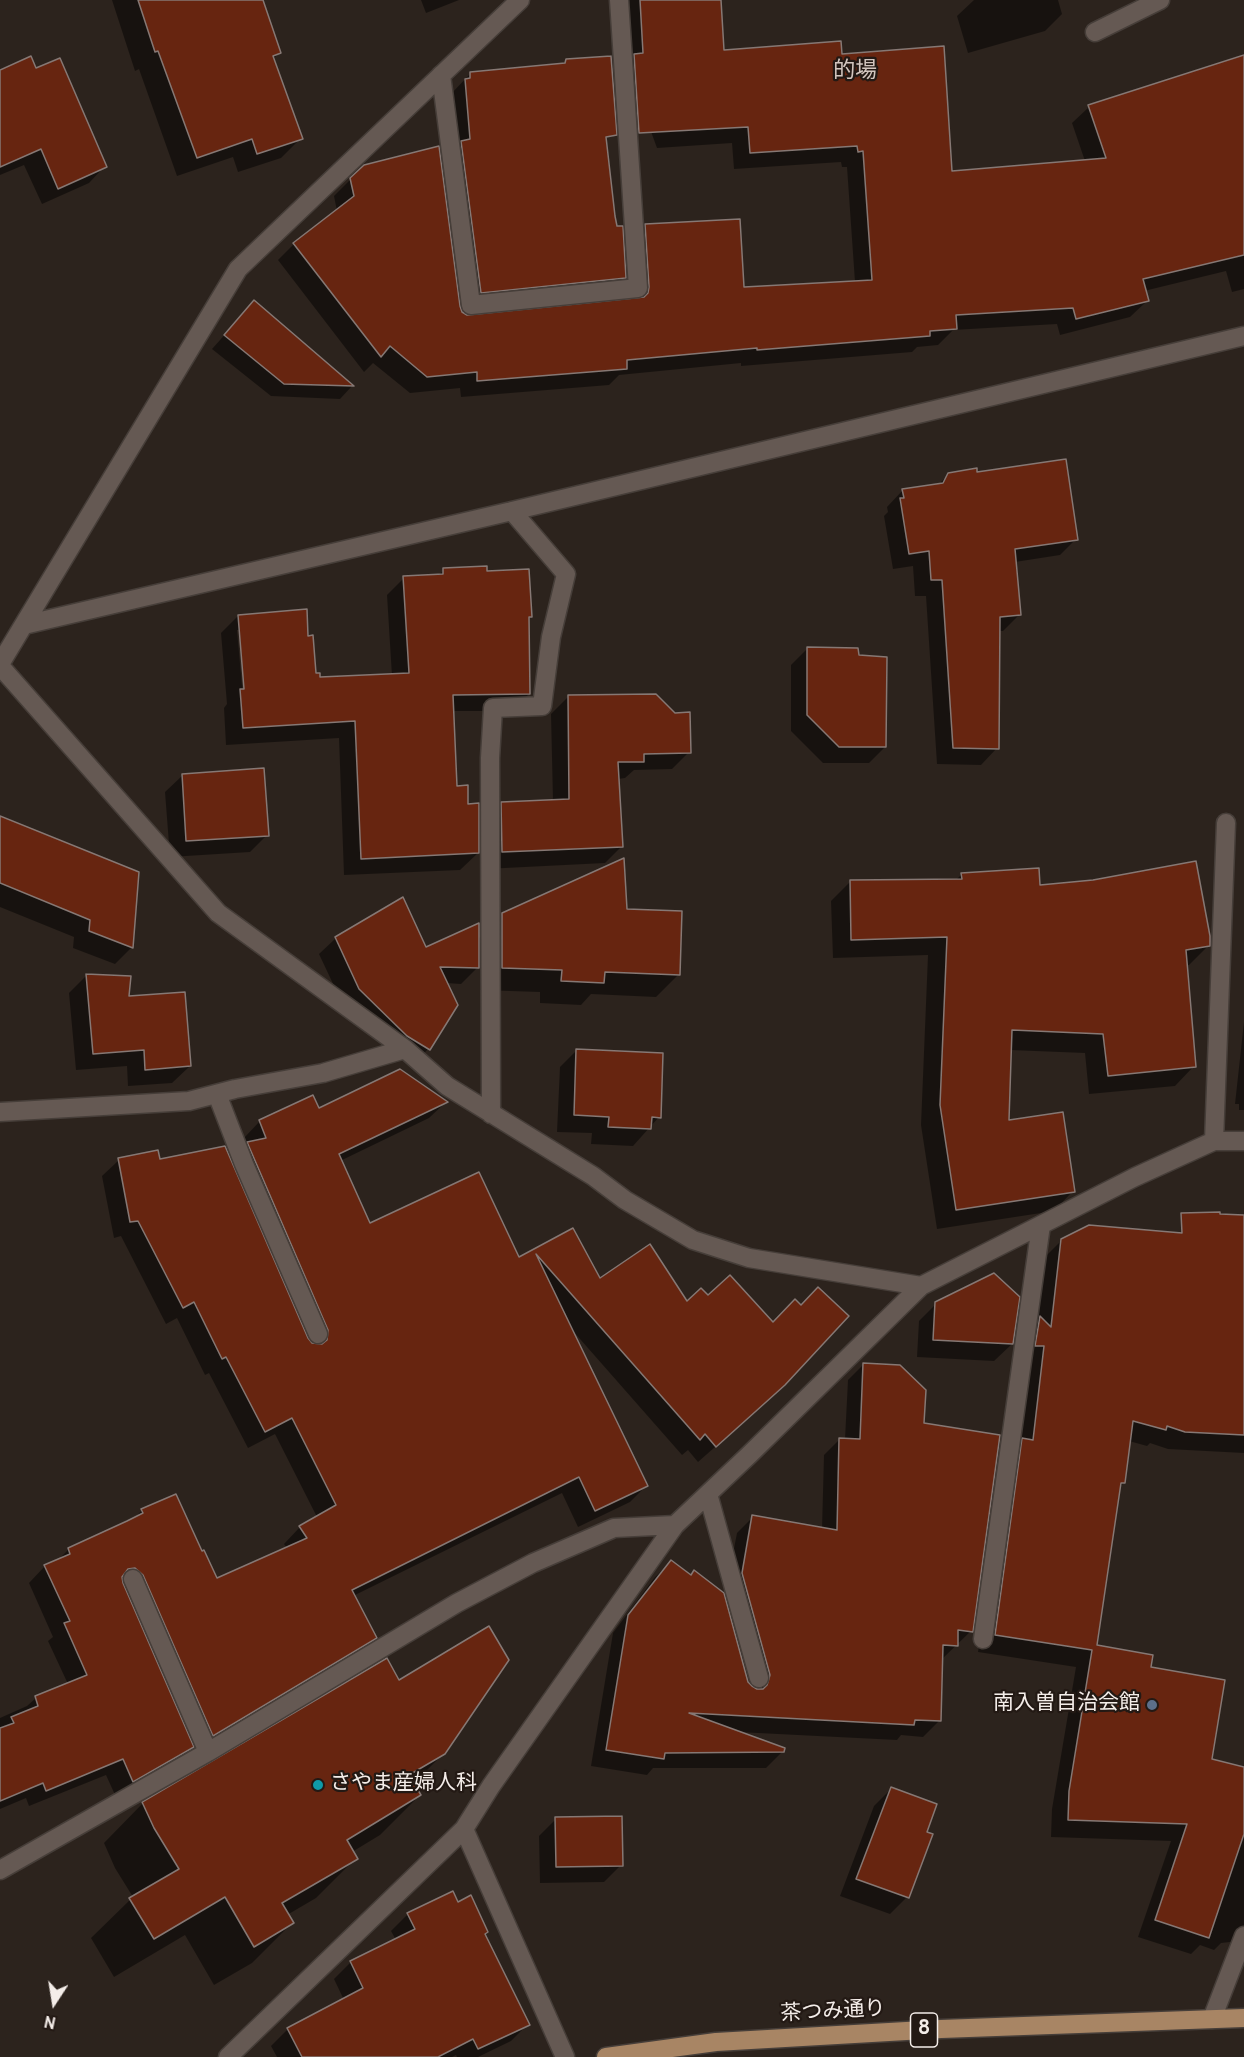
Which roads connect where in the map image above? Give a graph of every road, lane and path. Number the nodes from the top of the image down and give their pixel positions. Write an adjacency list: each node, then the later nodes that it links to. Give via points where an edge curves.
1 (520, 0): 5 (street)
2 (619, 0): 5 (street, via 638,288 471,304)
3 (1160, 0): 4 (street)
4 (1095, 32)
5 (441, 75): 8 (street, via 238,269)
6 (1244, 336): 7 (street)
7 (512, 511): 8 (street); 14 (street, via 566,574 551,637 542,706 494,708 490,758)
8 (24, 625): 9 (street)
9 (0, 665): 11 (street, via 218,914)
10 (1226, 823): 15 (street)
11 (405, 1049): 12 (street, via 323,1073); 14 (street, via 447,1086)
12 (217, 1094): 13 (street, via 189,1101); 19 (street)
13 (0, 1112)
14 (491, 1114): 18 (street, via 693,1240 749,1258)
15 (1214, 1141): 16 (street); 17 (street)
16 (1244, 1141)
17 (1041, 1225): 18 (street); 23 (street)
18 (921, 1286): 20 (street)
19 (318, 1334)
20 (708, 1494): 21 (street); 24 (street)
21 (675, 1525): 25 (street, via 614,1528 533,1563); 26 (street)
22 (133, 1579): 25 (street)
23 (983, 1639)
24 (759, 1678)
25 (208, 1752): 27 (street)
26 (464, 1829): 31 (street); 32 (street)
27 (0, 1870)
28 (1244, 1936): 30 (street)
29 (1244, 2018): 30 (main road, 茶つみ通り / 8)
30 (1212, 2019): 33 (main road, 茶つみ通り / 8, via 716,2042)
31 (228, 2057)
32 (565, 2057)
33 (606, 2057)

